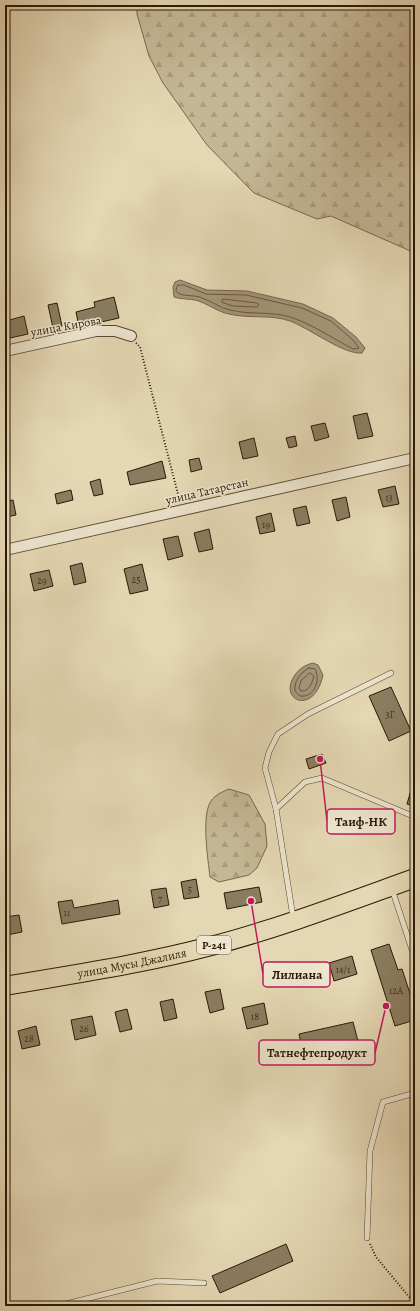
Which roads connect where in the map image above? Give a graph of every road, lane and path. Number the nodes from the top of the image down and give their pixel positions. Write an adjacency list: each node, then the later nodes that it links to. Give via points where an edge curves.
1 (131, 336): 2 (street, улица Кирова, via 115,331 96,331); 4 (path, via 140,348)
2 (5, 351)
3 (415, 458): 4 (street, улица Татарстан)
4 (182, 510): 5 (street, улица Татарстан)
5 (5, 550)
6 (391, 673): 7 (lane, via 308,714 278,734 265,768)
7 (276, 809): 8 (lane, via 305,782 322,778); 11 (lane)
8 (415, 817)
9 (415, 878): 10 (highway, улица Мусы Джалиля / Р-241)
10 (391, 887): 11 (highway, улица Мусы Джалиля / Р-241); 12 (lane)
11 (294, 920): 13 (highway, улица Мусы Джалиля / Р-241, via 170,956)
12 (415, 959)
13 (5, 986)
14 (415, 1093): 15 (lane, via 383,1102 370,1151)
15 (367, 1238): 17 (path, via 376,1257)
16 (204, 1283): 18 (lane, via 157,1281)
17 (415, 1304)
18 (58, 1306)

